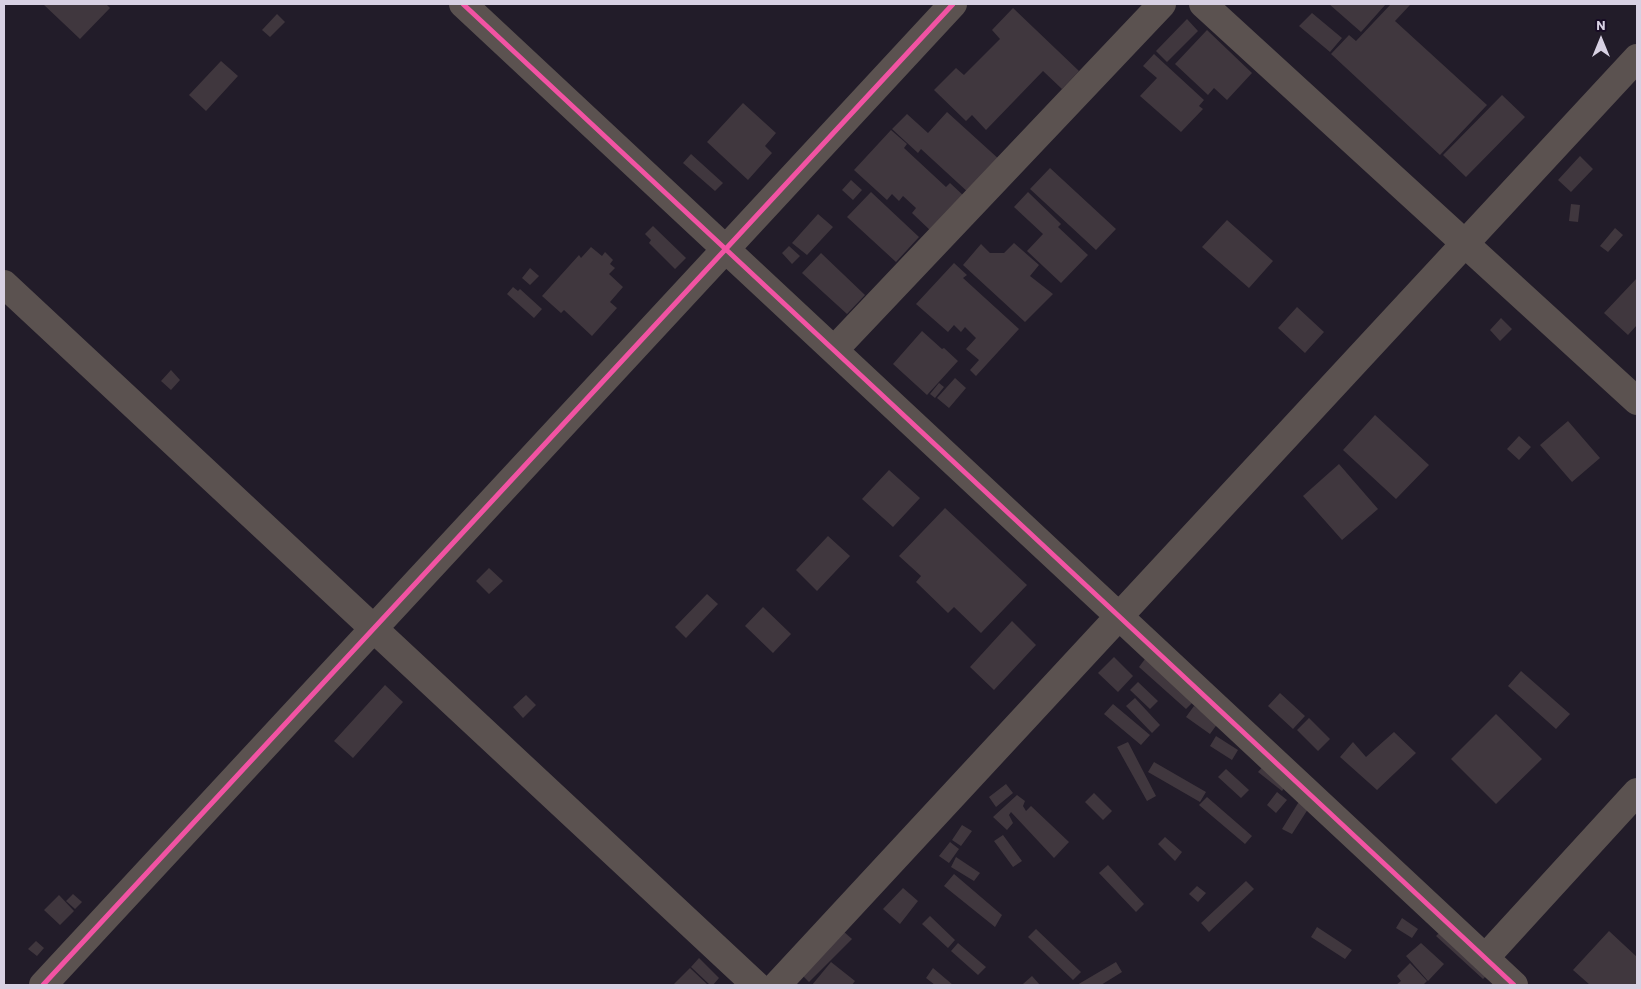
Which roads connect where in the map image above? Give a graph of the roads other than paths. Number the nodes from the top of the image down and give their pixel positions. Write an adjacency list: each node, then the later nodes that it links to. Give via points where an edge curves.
1 (463, 4): 7 (street)
2 (953, 4): 7 (street)
3 (1162, 4): 9 (street)
4 (1203, 4): 6 (street)
5 (1637, 58): 6 (street)
6 (1465, 243): 10 (street); 11 (street)
7 (726, 249): 9 (street); 12 (street)
8 (4, 284): 12 (street)
9 (834, 350): 11 (street)
10 (1637, 401)
11 (1120, 616): 14 (street); 17 (street)
12 (373, 629): 15 (street); 16 (street)
13 (1637, 792): 14 (street)
14 (1485, 958): 18 (street)
15 (43, 985)
16 (756, 985)
17 (777, 985)
18 (1514, 985)

